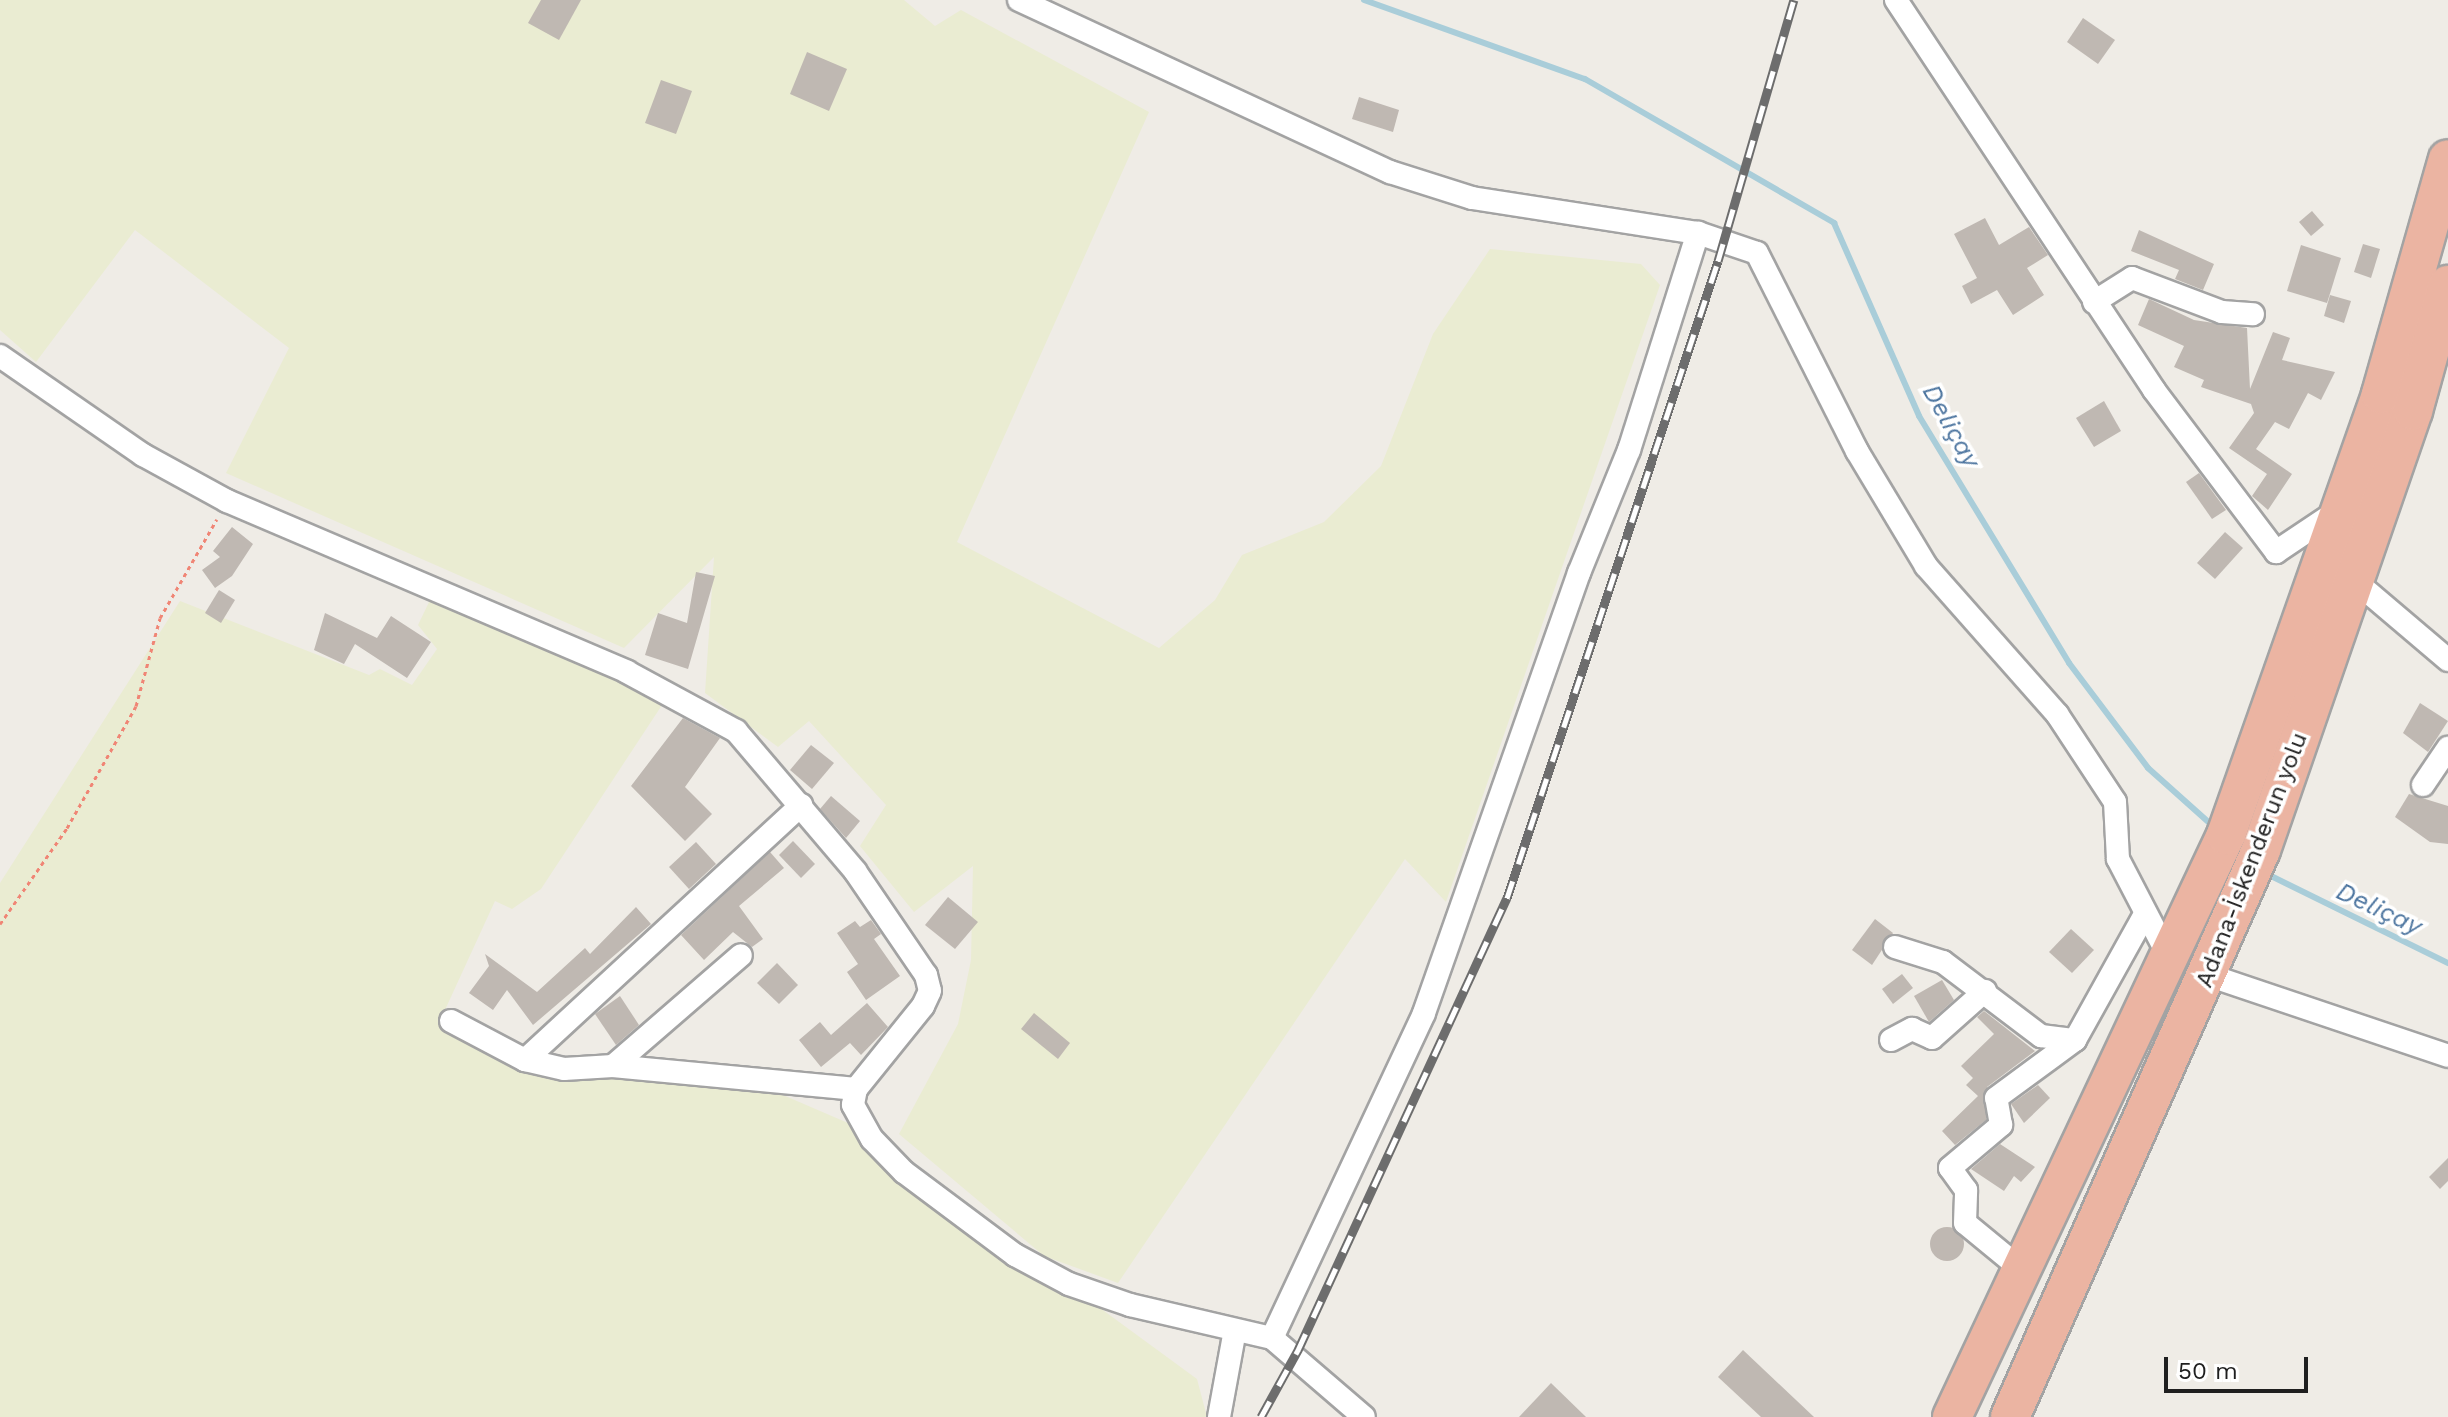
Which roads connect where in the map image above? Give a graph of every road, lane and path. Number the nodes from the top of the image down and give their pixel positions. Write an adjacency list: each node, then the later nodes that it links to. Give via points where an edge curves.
1 (1019, 0): 4 (street, via 1390,172 1472,198)
2 (1896, 0): 6 (street)
3 (2448, 159): 10 (highway, via 2381,394)
4 (1698, 233): 17 (street, via 1757,253 1857,451 1926,566 2089,760 2115,802 2118,859); 33 (street, via 1629,450 1579,573 1424,1013)
5 (2448, 285): 11 (highway, Adana-İskenderun yolu)
6 (2094, 302): 7 (street, via 2132,278 2222,312); 10 (street, via 2219,483 2276,552)
7 (2253, 314)
8 (0, 356): 9 (street, via 143,455)
9 (227, 501): 16 (street, via 462,598 700,707 736,731); 18 (path, via 160,618 136,706 67,828)
10 (2338, 511): 14 (highway)
11 (2355, 581): 12 (street); 14 (highway, Adana-İskenderun yolu)
12 (2448, 660)
13 (2448, 748): 15 (street)
14 (2276, 755): 21 (highway, Adana-İskenderun yolu); 22 (highway, Adana-İskenderun yolu, via 2225,938)
15 (2423, 785)
16 (801, 805): 28 (street); 30 (street, via 918,959 930,991)
17 (2144, 916): 21 (street); 26 (street)
18 (0, 924)
19 (1895, 947): 23 (street, via 1943,962)
20 (741, 955): 29 (street)
21 (2171, 961): 31 (highway, Adana-İskenderun yolu)
22 (2208, 975): 27 (street); 34 (highway, Adana-İskenderun yolu)
23 (1985, 991): 25 (street, via 1932,1038 1912,1029); 26 (street, via 2041,1036)
24 (451, 1021): 28 (street)
25 (1891, 1040)
26 (2075, 1040): 31 (street, via 1996,1098 2001,1125 1950,1168 1966,1190 1965,1223)
27 (2448, 1056)
28 (525, 1060): 29 (street, via 564,1069)
29 (613, 1066): 30 (street)
30 (856, 1089): 32 (street, via 853,1105 862,1125 904,1172 1015,1255 1069,1284)
31 (2021, 1269): 37 (highway, Adana-İskenderun yolu)
32 (1235, 1330): 33 (street); 35 (street)
33 (1272, 1338): 36 (street)
34 (2016, 1414)
35 (1219, 1417)
36 (1364, 1417)
37 (1952, 1417)

